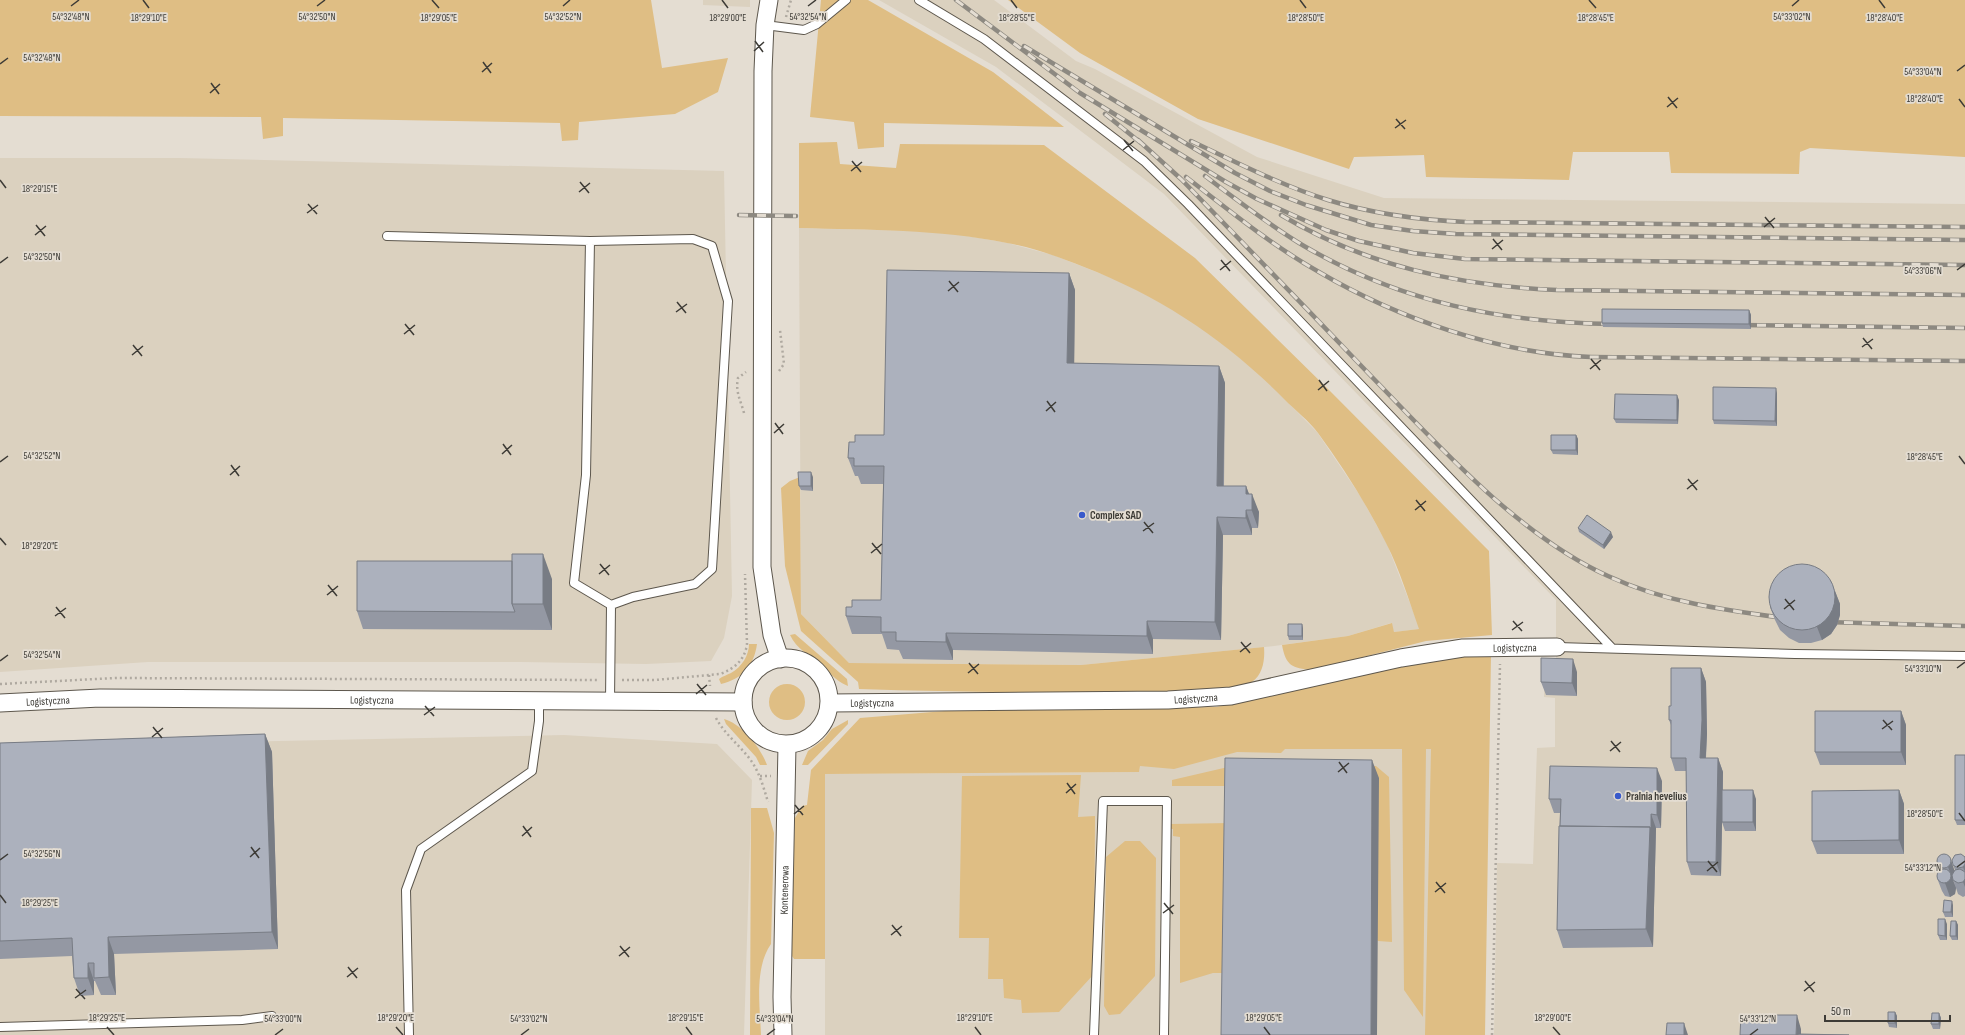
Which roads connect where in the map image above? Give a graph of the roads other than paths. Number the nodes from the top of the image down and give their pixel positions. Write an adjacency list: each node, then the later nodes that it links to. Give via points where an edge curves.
1 (769, 0): 4 (street)
2 (846, 0): 4 (lane, via 817,24 804,30)
3 (919, 0): 9 (lane, via 984,39 1144,161)
4 (765, 25): 11 (street, via 762,567 772,635)
5 (387, 236): 6 (lane)
6 (590, 241): 7 (lane, via 586,475 574,584); 7 (lane, via 693,239 712,246 728,301 712,569 695,584 633,597)
7 (611, 605): 13 (lane)
8 (1557, 647): 9 (lane); 16 (street, Logistyczna, via 1463,648 1401,658 1231,696 1168,700)
9 (1612, 648): 10 (lane)
10 (1965, 656)
11 (780, 659): 14 (street, via 759,668 752,676 746,686); 16 (street, via 791,658 812,666 826,684)
12 (539, 701): 13 (street, Logistyczna); 15 (street, Logistyczna, via 100,698); 20 (lane, via 532,771 421,849 406,890)
13 (610, 701): 14 (street, Logistyczna)
14 (744, 702): 17 (street, via 747,719 753,728 761,736)
15 (0, 703)
16 (830, 703): 17 (street, via 827,716 814,735)
17 (787, 745): 21 (street, Kontenerowa)
18 (272, 1016): 19 (lane, via 242,1020)
19 (0, 1027)
20 (409, 1035)
21 (783, 1035)
22 (1094, 1035): 23 (lane, via 1103,801 1168,800)
23 (1164, 1035)

